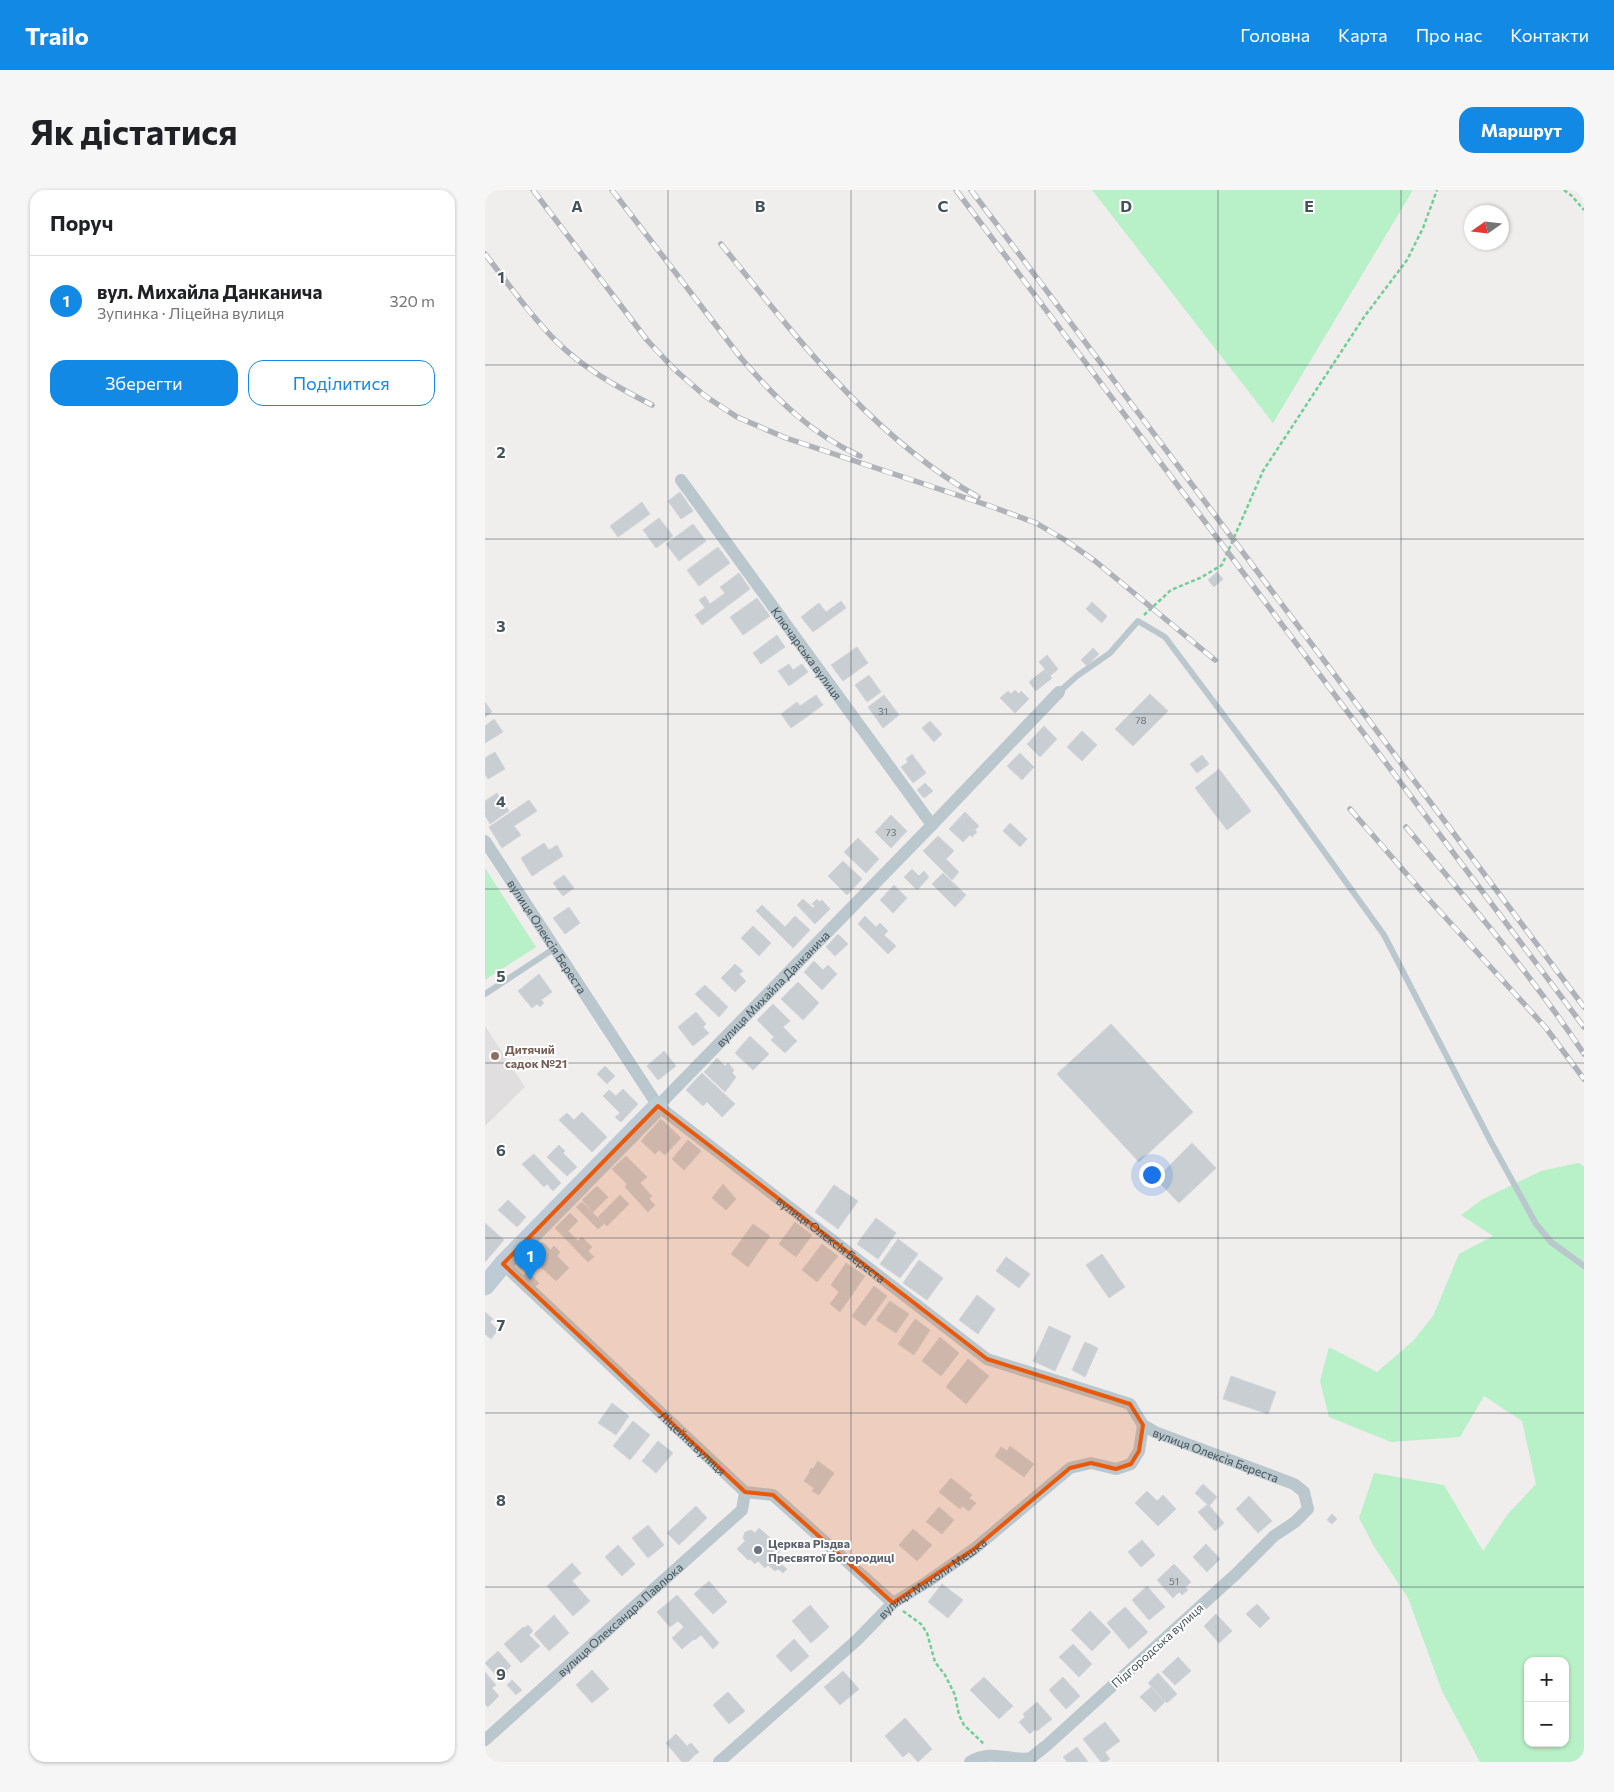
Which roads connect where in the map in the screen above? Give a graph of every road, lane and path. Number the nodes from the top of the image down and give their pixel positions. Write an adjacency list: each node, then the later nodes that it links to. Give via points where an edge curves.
1 (1437, 190): 5 (path, via 1407,260 1364,317 1263,470 1222,565 1171,590)
2 (1564, 190): 3 (path)
3 (1584, 210)
4 (681, 480): 7 (street, Ключарська вулиця)
5 (1138, 621): 6 (lane, via 1110,654); 13 (lane, via 1165,636 1384,935 1536,1224 1551,1242)
6 (1059, 692): 7 (street, вулиця Михайла Данканича)
7 (932, 825): 11 (street, вулиця Михайла Данканича)
8 (485, 841): 9 (street, вулиця Олексія Береста)
9 (555, 948): 10 (lane); 11 (street, вулиця Олексія Береста)
10 (485, 994)
11 (658, 1106): 12 (street, вулиця Михайла Данканича); 15 (street, вулиця Олексія Береста, via 987,1359 1130,1404)
12 (503, 1264): 14 (street, вулиця Михайла Данканича); 17 (street, Ліцейна вулиця)
13 (1584, 1266)
14 (485, 1286)
15 (1143, 1425): 16 (street, вулиця Олексія Береста); 18 (street, вулиця Миколи Мешка, via 1139,1451 1131,1464 1116,1469 1091,1462 1070,1468 974,1549)
16 (1295, 1484): 20 (street, Підгородська вулиця, via 1303,1492 1308,1509 1295,1522 1274,1536 1035,1754 1029,1758)
17 (745, 1492): 18 (street, via 773,1496); 19 (street, вулиця Олександра Павлюка, via 742,1510)
18 (893, 1604): 20 (path, via 921,1624 927,1633 935,1662 955,1695 964,1725); 21 (street, вулиця Миколи Мешка)
19 (485, 1740)
20 (996, 1759): 22 (street, Підгородська вулиця)
21 (719, 1762)
22 (970, 1762)

